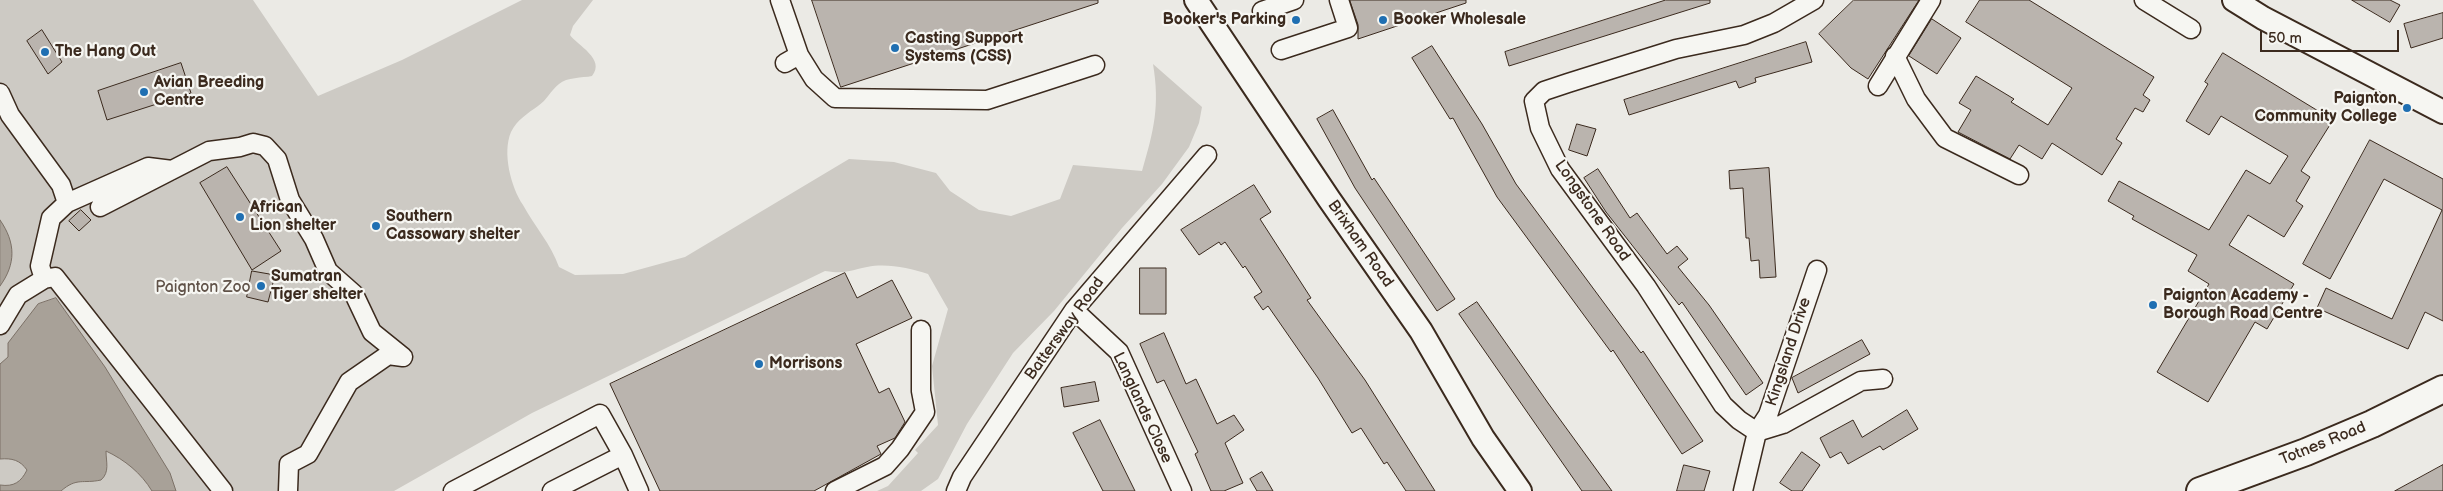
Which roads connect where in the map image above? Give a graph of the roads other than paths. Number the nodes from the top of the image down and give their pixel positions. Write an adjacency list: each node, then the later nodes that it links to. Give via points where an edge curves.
1 (780, 0): 13 (street, via 792,59 835,98 987,100)
2 (1196, 0): 39 (main road, Brixham Road, via 1421,331 1483,438)
3 (1294, 0): 9 (street)
4 (1339, 0): 11 (street, via 1348,28)
5 (1814, 0): 29 (street, Longstone Road, via 1774,23 1744,35 1676,49 1568,82 1544,91 1534,101 1540,128 1560,169 1646,286 1723,405)
6 (1931, 0): 12 (street)
7 (2144, 0): 10 (street)
8 (2234, 0): 16 (main road)
9 (1262, 11)
10 (2191, 29)
11 (1281, 50)
12 (1895, 56): 14 (street); 19 (street, via 1916,99 1945,138)
13 (1095, 65)
14 (1878, 86)
15 (0, 93): 20 (street, via 10,115 61,185)
16 (2443, 112)
17 (1207, 155): 24 (street, Battersway Road)
18 (172, 170): 20 (street, via 148,167); 21 (street); 32 (street, via 209,151 253,144 265,146 277,159 290,200 314,239 328,271 354,294 372,332 403,357 388,355 349,382 308,454 289,464)
19 (2020, 175)
20 (67, 203): 23 (street, via 51,218 40,266)
21 (100, 207)
22 (1816, 270): 29 (street, Kingsland Drive, via 1768,415)
23 (44, 279): 25 (street, via 18,295); 31 (street, via 55,277)
24 (1074, 310): 37 (street, Battersway Road, via 962,477); 38 (street, Langlands Close, via 1118,352)
25 (0, 325)
26 (921, 330): 36 (street, via 921,391 925,412 885,466)
27 (1883, 379): 29 (street, via 1861,381 1783,424)
28 (2443, 389): 41 (highway, Totnes Road, via 2306,452)
29 (1757, 432): 40 (street)
30 (623, 455): 33 (street, via 600,414); 34 (street); 35 (street)
31 (223, 491)
32 (288, 491)
33 (453, 491)
34 (552, 491)
35 (639, 491)
36 (834, 491)
37 (956, 491)
38 (1182, 491)
39 (1520, 491)
40 (1743, 491)
41 (2200, 491)

